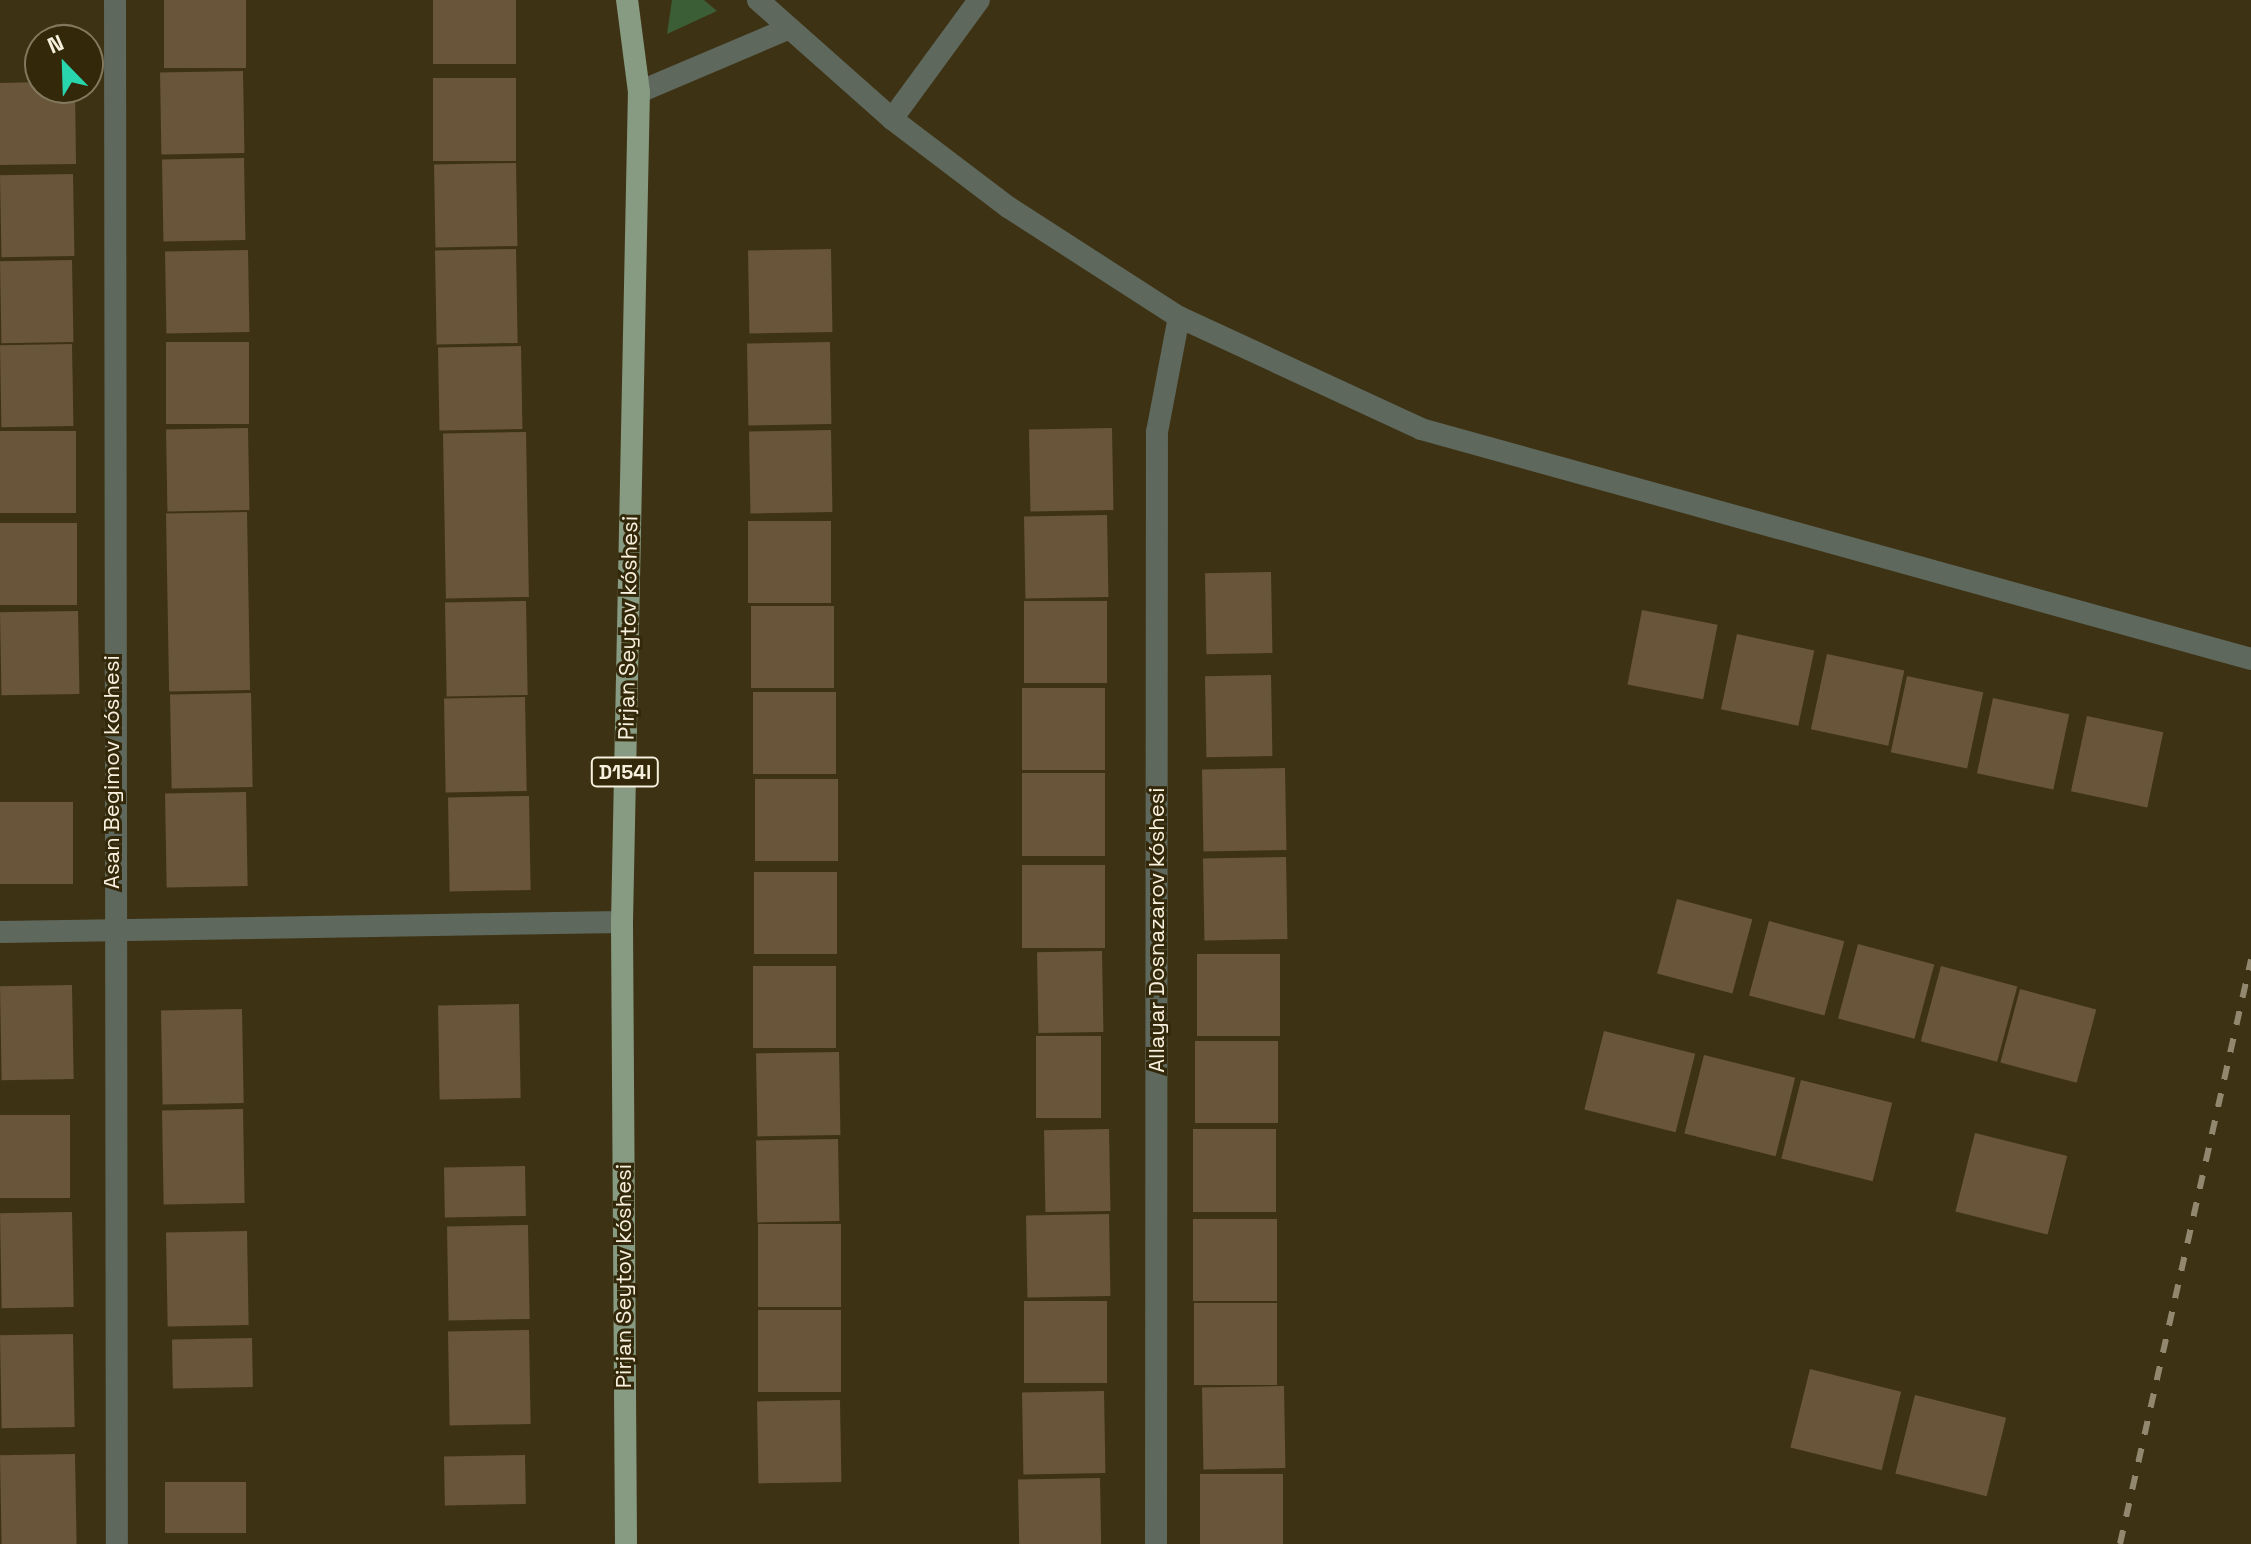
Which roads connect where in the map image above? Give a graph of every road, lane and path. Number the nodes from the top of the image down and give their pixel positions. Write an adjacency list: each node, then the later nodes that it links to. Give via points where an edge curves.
1 (115, 0): 11 (street, Asan Begimov kóshesi)
2 (627, 0): 6 (main road, Pirjan Seytov kóshesi / D154l)
3 (758, 0): 5 (street)
4 (979, 0): 7 (street)
5 (785, 30): 6 (street); 7 (street)
6 (639, 92): 10 (main road, Pirjan Seytov kóshesi / D154l)
7 (892, 119): 8 (street, via 1008,207)
8 (1179, 317): 9 (street, via 1421,429); 15 (street, Allayar Dosnazarov kóshesi, via 1157,432)
9 (2251, 659)
10 (622, 922): 11 (street); 14 (main road, Pirjan Seytov kóshesi / D154l)
11 (112, 930): 12 (street); 13 (street, Asan Begimov kóshesi)
12 (0, 932)
13 (117, 1544)
14 (626, 1544)
15 (1156, 1544)

